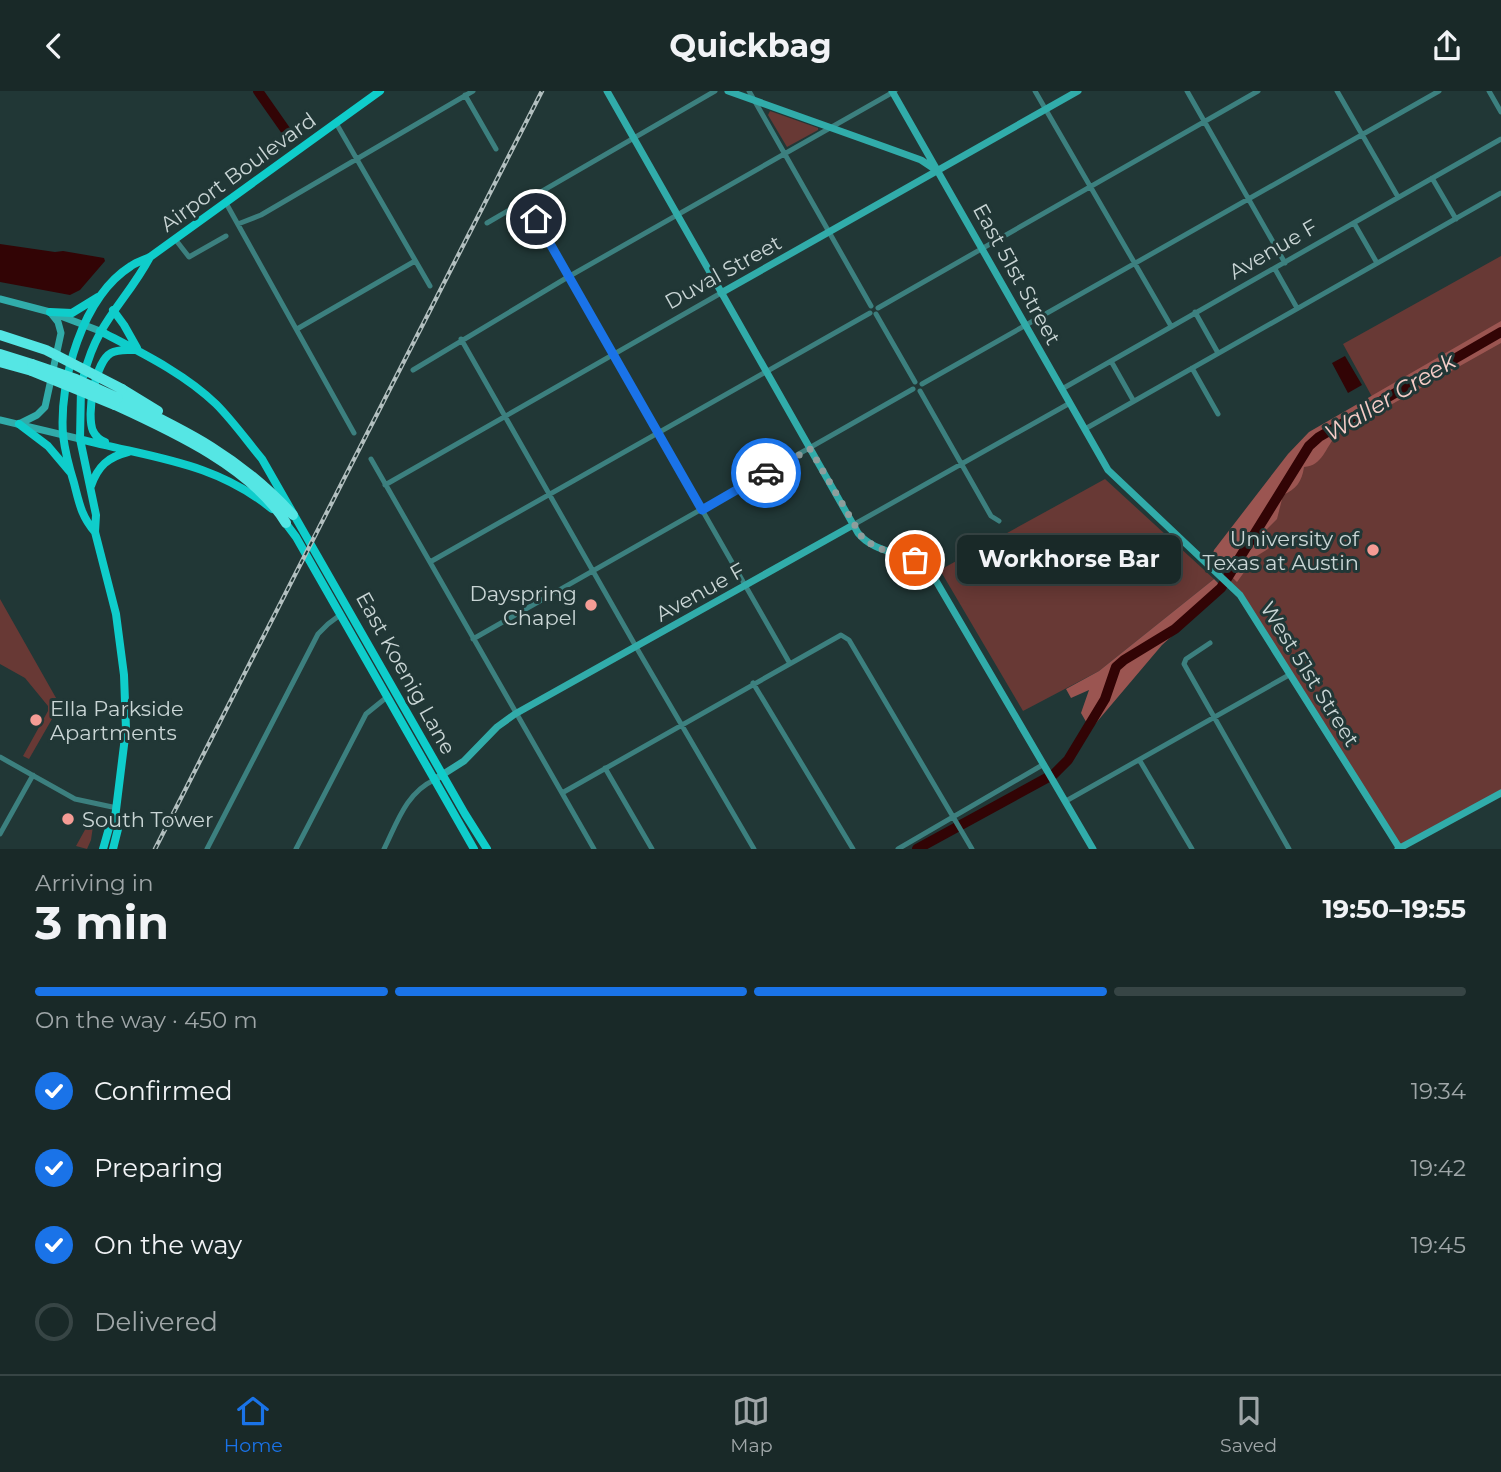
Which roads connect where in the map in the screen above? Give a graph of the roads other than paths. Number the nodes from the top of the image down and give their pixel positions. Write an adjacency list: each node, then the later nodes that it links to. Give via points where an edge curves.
1 (380, 91): 20 (main road, Airport Boulevard)
2 (473, 91): 15 (street)
3 (607, 91): 23 (street)
4 (715, 91): 23 (street)
5 (728, 91): 16 (street)
6 (749, 91): 16 (street)
7 (893, 91): 21 (street); 28 (street, East 51st Street)
8 (1035, 91): 17 (street)
9 (1078, 91): 17 (street, Duval Street)
10 (1187, 91): 19 (street)
11 (1258, 91): 19 (street)
12 (1336, 91): 22 (street)
13 (1439, 91): 22 (street)
14 (1489, 91): 18 (street)
15 (465, 95): 25 (street); 27 (street)
16 (754, 100): 21 (street); 26 (street)
17 (1046, 110): 28 (street, Duval Street); 30 (street)
18 (1501, 112)
19 (1205, 122): 30 (street); 33 (street)
20 (336, 123): 27 (street); 35 (main road, Airport Boulevard)
21 (829, 127): 26 (street); 28 (street, via 921,160)
22 (1363, 135): 32 (street); 33 (street)
23 (633, 138): 34 (street); 37 (street)
24 (1501, 139): 29 (street, Avenue F)
25 (496, 149)
26 (784, 154): 37 (street); 43 (street)
27 (358, 158): 36 (street); 48 (street)
28 (937, 171): 43 (street, Duval Street); 46 (street, East 51st Street)
29 (1433, 178): 32 (street, Avenue F); 38 (street)
30 (1092, 187): 46 (street); 51 (street)
31 (1501, 193): 38 (street)
32 (1398, 197): 40 (street, Avenue F)
33 (1249, 198): 49 (street); 51 (street)
34 (524, 200): 39 (street); 53 (street)
35 (226, 203): 41 (street); 45 (main road, Airport Boulevard)
36 (261, 215): 41 (street); 42 (street)
37 (677, 215): 53 (street); 55 (street)
38 (1456, 219): 50 (street)
39 (487, 223)
40 (1354, 223): 49 (street, Avenue F); 50 (street)
41 (238, 224): 42 (street)
42 (243, 232): 66 (street)
43 (830, 233): 55 (street, Duval Street); 60 (street)
44 (226, 236): 45 (street, via 189,257)
45 (175, 239): 47 (main road, Airport Boulevard)
46 (983, 248): 60 (street); 64 (street, East 51st Street)
47 (150, 257): 56 (main road, Airport Boulevard, via 131,266); 59 (main road, Airport Boulevard)
48 (415, 261): 54 (street); 66 (street)
49 (1285, 263): 52 (street, Avenue F)
50 (1377, 263): 58 (street)
51 (1135, 264): 64 (street); 65 (street)
52 (1275, 269): 58 (street); 62 (street, Avenue F)
53 (568, 277): 69 (street); 73 (street)
54 (430, 286)
55 (721, 293): 73 (street, Duval Street); 79 (street)
56 (103, 294): 61 (main road, via 72,313); 63 (main road, Airport Boulevard)
57 (0, 299): 61 (street)
58 (1297, 308): 71 (street)
59 (113, 310): 67 (main road, Airport Boulevard); 70 (main road)
60 (874, 310): 79 (street); 80 (street)
61 (50, 312): 63 (street); 88 (street, via 61,333 48,401 37,415)
62 (1195, 312): 65 (street, Avenue F); 71 (street)
63 (85, 324): 67 (street); 92 (main road, Airport Boulevard, via 65,379)
64 (1027, 325): 80 (street); 81 (street, East 51st Street)
65 (1171, 326): 74 (street, Avenue F)
66 (298, 329): 90 (street)
67 (100, 331): 70 (main road); 93 (main road, Airport Boulevard, via 82,383)
68 (0, 335): 82 (highway, bridge, via 46,350)
69 (461, 339): 78 (street); 86 (street)
70 (138, 351): 95 (main road, via 109,353 100,365 93,394 94,434); 104 (main road, via 216,404 262,459)
71 (1218, 353): 77 (street)
72 (0, 354): 76 (highway)
73 (614, 355): 86 (street, Duval Street); 91 (street)
74 (1111, 361): 81 (street, Avenue F); 83 (street)
75 (0, 362): 76 (highway)
76 (32, 368): 82 (highway, bridge, via 76,379)
77 (1192, 368): 83 (street); 85 (street)
78 (413, 370)
79 (766, 372): 91 (street); 94 (street)
80 (918, 386): 94 (street); 97 (street)
81 (1062, 389): 84 (street, East 51st Street)
82 (118, 397): 104 (highway, via 246,478); 104 (highway, via 226,454 253,475)
83 (1133, 400): 89 (street)
84 (1070, 403): 89 (street, East 51st Street); 97 (street, Avenue F)
85 (1218, 414)
86 (505, 415): 100 (street, Duval Street); 102 (street)
87 (0, 420): 88 (street)
88 (19, 424): 92 (street); 98 (main road, via 48,446)
89 (1085, 429): 99 (street, East 51st Street)
90 (354, 433)
91 (659, 433): 102 (street); 103 (street)
92 (63, 434): 93 (street); 98 (main road, Airport Boulevard)
93 (80, 439): 95 (main road); 101 (main road, Airport Boulevard)
94 (810, 449): 103 (street); 106 (street)
95 (131, 452): 101 (main road, via 102,464); 104 (main road, via 215,474)
96 (371, 459): 100 (street)
97 (961, 464): 105 (street, via 991,516); 106 (street, Avenue F)
98 (71, 475): 107 (main road, Airport Boulevard, via 84,519)
99 (1112, 475): 116 (street, West 51st Street, via 1231,586)
100 (385, 485): 108 (street)
101 (90, 489): 107 (main road, Airport Boulevard)
102 (550, 495): 108 (street); 109 (street)
103 (702, 510): 109 (street); 110 (street)
104 (290, 519): 111 (main road, East Koenig Lane); 126 (main road, East Koenig Lane, via 318,554)
105 (999, 521)
106 (853, 525): 110 (street, Avenue F); 124 (street, via 869,544 920,563 932,574)
107 (95, 532): 132 (main road, Airport Boulevard, via 116,614 124,675 126,729)
108 (430, 562): 112 (street)
109 (594, 571): 112 (street); 114 (street)
110 (745, 587): 114 (street, Avenue F); 115 (street)
111 (340, 615): 118 (main road, East Koenig Lane); 138 (street, via 318,634)
112 (473, 639): 119 (street)
113 (1210, 642): 120 (street, via 1184,664)
114 (636, 648): 119 (street, Avenue F); 121 (street)
115 (789, 662): 117 (street); 134 (street, via 844,635)
116 (1289, 675): 120 (street); 152 (street, West 51st Street)
117 (753, 683): 121 (street); 146 (street)
118 (387, 697): 128 (main road, East Koenig Lane); 139 (street, via 366,713)
119 (515, 714): 126 (street, Avenue F); 129 (street)
120 (1214, 718): 123 (street); 151 (street)
121 (681, 724): 125 (street); 145 (street)
122 (0, 757): 127 (street)
123 (1140, 761): 131 (street); 150 (street)
124 (1044, 764): 131 (street); 134 (street)
125 (605, 768): 129 (street); 144 (street)
126 (443, 774): 128 (street, Avenue F); 142 (main road, East Koenig Lane)
127 (33, 775): 132 (street, via 75,799); 135 (street)
128 (433, 780): 140 (street, Avenue F, via 413,794); 141 (main road, East Koenig Lane)
129 (562, 793): 143 (street)
130 (1501, 793): 152 (street)
131 (1066, 801): 149 (street)
132 (117, 808): 133 (main road, Airport Boulevard)
133 (115, 818): 136 (main road, Airport Boulevard); 137 (main road, Airport Boulevard, via 118,829)
134 (957, 824): 147 (street); 148 (street)
135 (0, 834)
136 (103, 849)
137 (113, 849)
138 (207, 849)
139 (296, 849)
140 (384, 849)
141 (474, 849)
142 (487, 849)
143 (594, 849)
144 (652, 849)
145 (754, 849)
146 (853, 849)
147 (898, 849)
148 (972, 849)
149 (1093, 849)
150 (1192, 849)
151 (1289, 849)
152 (1399, 849)

